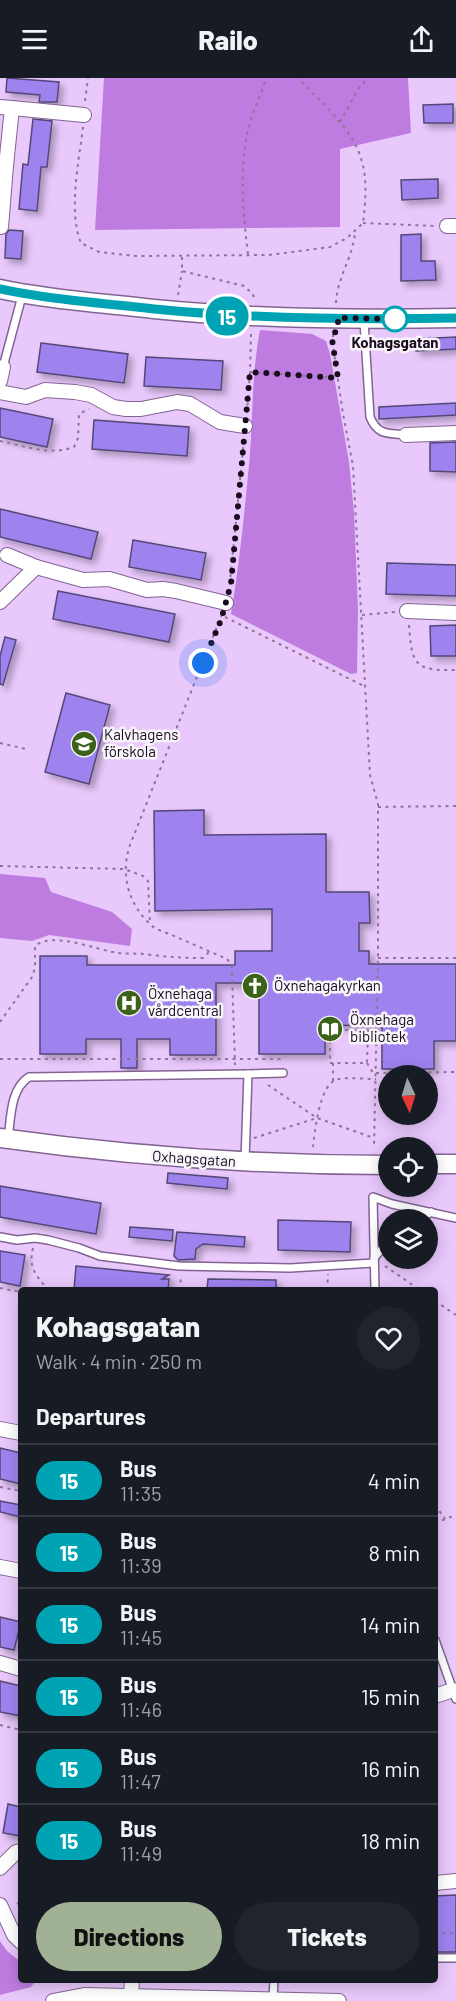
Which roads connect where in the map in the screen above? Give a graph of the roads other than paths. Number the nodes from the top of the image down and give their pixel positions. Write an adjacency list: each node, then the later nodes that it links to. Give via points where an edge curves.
1 (6, 108): 2 (street); 3 (street)
2 (84, 115)
3 (3, 165): 4 (street)
4 (0, 229)
5 (0, 289): 6 (street)
6 (23, 293): 8 (street, via 175,312); 9 (lane)
7 (456, 318): 8 (street)
8 (363, 319): 13 (lane, via 370,417 381,432)
9 (2, 374)
10 (0, 392): 11 (street, via 26,397 45,390 60,390 91,395 113,407 134,409 177,402 190,404 220,422)
11 (246, 426)
12 (456, 433): 13 (street)
13 (406, 435)
14 (7, 555): 15 (street)
15 (36, 567): 16 (street); 17 (street, via 83,580 109,579 140,589 176,591)
16 (0, 602)
17 (224, 609)
18 (407, 611): 19 (street)
19 (456, 613)
20 (283, 1073): 21 (lane)
21 (251, 1074): 22 (lane, via 29,1077 17,1089); 23 (lane)
22 (4, 1138): 23 (street, Oxhagsgatan, via 135,1155)
23 (245, 1162): 26 (street, Oxhagsgatan)
24 (438, 1164): 25 (street)
25 (456, 1164)
26 (378, 1165)
27 (416, 1209): 32 (lane, via 374,1197)
28 (438, 1214): 29 (lane)
29 (456, 1218)
30 (0, 1237): 32 (lane, via 35,1238 100,1256 182,1266 268,1268)
31 (378, 1255): 32 (lane)
32 (374, 1260): 33 (lane)
33 (375, 1287)
34 (0, 1429): 35 (street)
35 (18, 1432)
36 (0, 1567): 37 (street)
37 (18, 1570)
38 (438, 1649): 41 (lane)
39 (0, 1663): 40 (street)
40 (18, 1668)
41 (454, 1694): 42 (street)
42 (438, 1696)
43 (18, 1852): 44 (street)
44 (0, 1868)
45 (456, 1881): 46 (street)
46 (438, 1883)
47 (0, 1905): 48 (street)
48 (18, 1939)
49 (438, 1958): 50 (lane)
50 (456, 1958)
51 (132, 1983): 53 (street)
52 (274, 1983): 54 (lane)
53 (131, 1996): 54 (street); 55 (street, via 84,1995)
54 (273, 2000): 56 (street)
55 (53, 2001)
56 (339, 2001)

